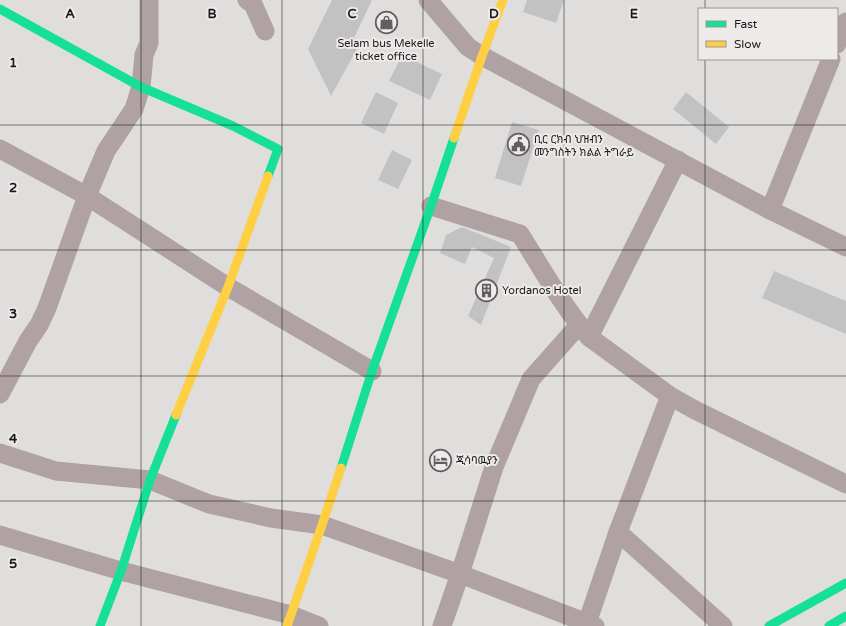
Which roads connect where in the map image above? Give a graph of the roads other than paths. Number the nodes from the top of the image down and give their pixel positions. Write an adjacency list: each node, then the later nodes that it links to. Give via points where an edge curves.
1 (149, 0): 11 (street, via 149,43 144,55)
2 (247, 0): 7 (street, via 253,4)
3 (428, 0): 9 (street, via 468,47)
4 (503, 0): 9 (street)
5 (0, 9): 11 (street)
6 (846, 22): 8 (street)
7 (265, 31)
8 (838, 42)
9 (482, 56): 13 (street); 15 (street)
10 (831, 60): 16 (street)
11 (141, 87): 14 (street, via 134,109 106,151); 18 (street, via 233,126 278,150)
12 (0, 149): 14 (street)
13 (678, 160): 16 (street); 19 (street)
14 (87, 196): 18 (street); 21 (street, via 47,308)
15 (431, 206): 19 (street, via 520,234); 20 (street)
16 (770, 210): 17 (street)
17 (846, 247)
18 (228, 287): 20 (street); 24 (street)
19 (584, 331): 22 (street); 30 (street, via 531,378 494,467)
20 (372, 371): 26 (street)
21 (0, 394)
22 (670, 396): 25 (street); 27 (street)
23 (0, 453): 24 (street, via 56,471)
24 (150, 480): 26 (street, via 210,504 271,518); 29 (street)
25 (846, 484)
26 (322, 525): 30 (street); 33 (street)
27 (618, 532): 34 (street); 38 (street)
28 (0, 534): 29 (street)
29 (121, 571): 33 (street); 35 (street)
30 (460, 574): 34 (street); 37 (street)
31 (846, 583): 39 (street)
32 (846, 616): 40 (street)
33 (289, 620): 36 (street)
34 (590, 625)
35 (100, 626)
36 (319, 626)
37 (442, 626)
38 (723, 626)
39 (769, 626)
40 (829, 626)

